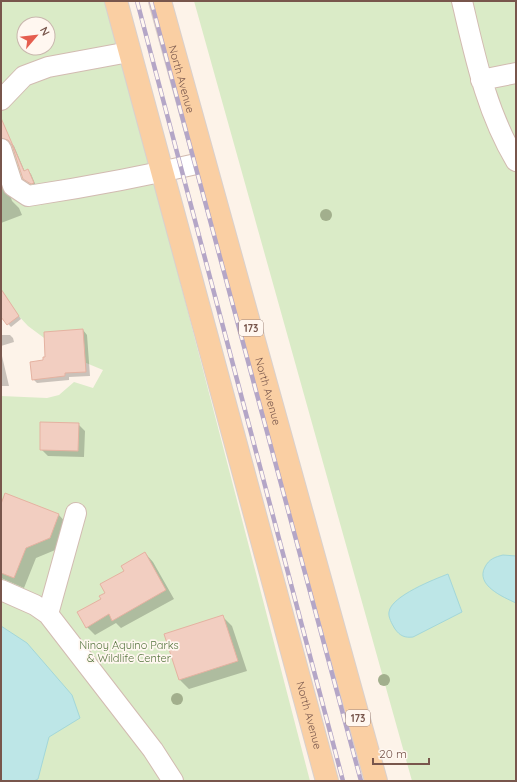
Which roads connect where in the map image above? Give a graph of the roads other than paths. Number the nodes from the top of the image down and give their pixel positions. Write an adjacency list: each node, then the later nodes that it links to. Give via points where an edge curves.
1 (116, 1): 4 (main road, North Avenue)
2 (160, 1): 10 (main road, North Avenue / 173)
3 (462, 1): 6 (lane)
4 (129, 52): 7 (lane, via 48,66 24,76); 11 (main road, North Avenue)
5 (516, 73): 6 (lane)
6 (481, 80): 9 (lane, via 497,123)
7 (1, 100)
8 (1, 150): 11 (lane, via 12,186 28,196)
9 (516, 161)
10 (205, 162): 11 (lane); 17 (main road, North Avenue / 173)
11 (162, 172): 16 (main road, North Avenue)
12 (76, 513): 14 (lane)
13 (1, 590): 14 (lane, via 35,605)
14 (48, 614): 15 (lane, via 153,750)
15 (172, 781)
16 (327, 781)
17 (376, 781)

